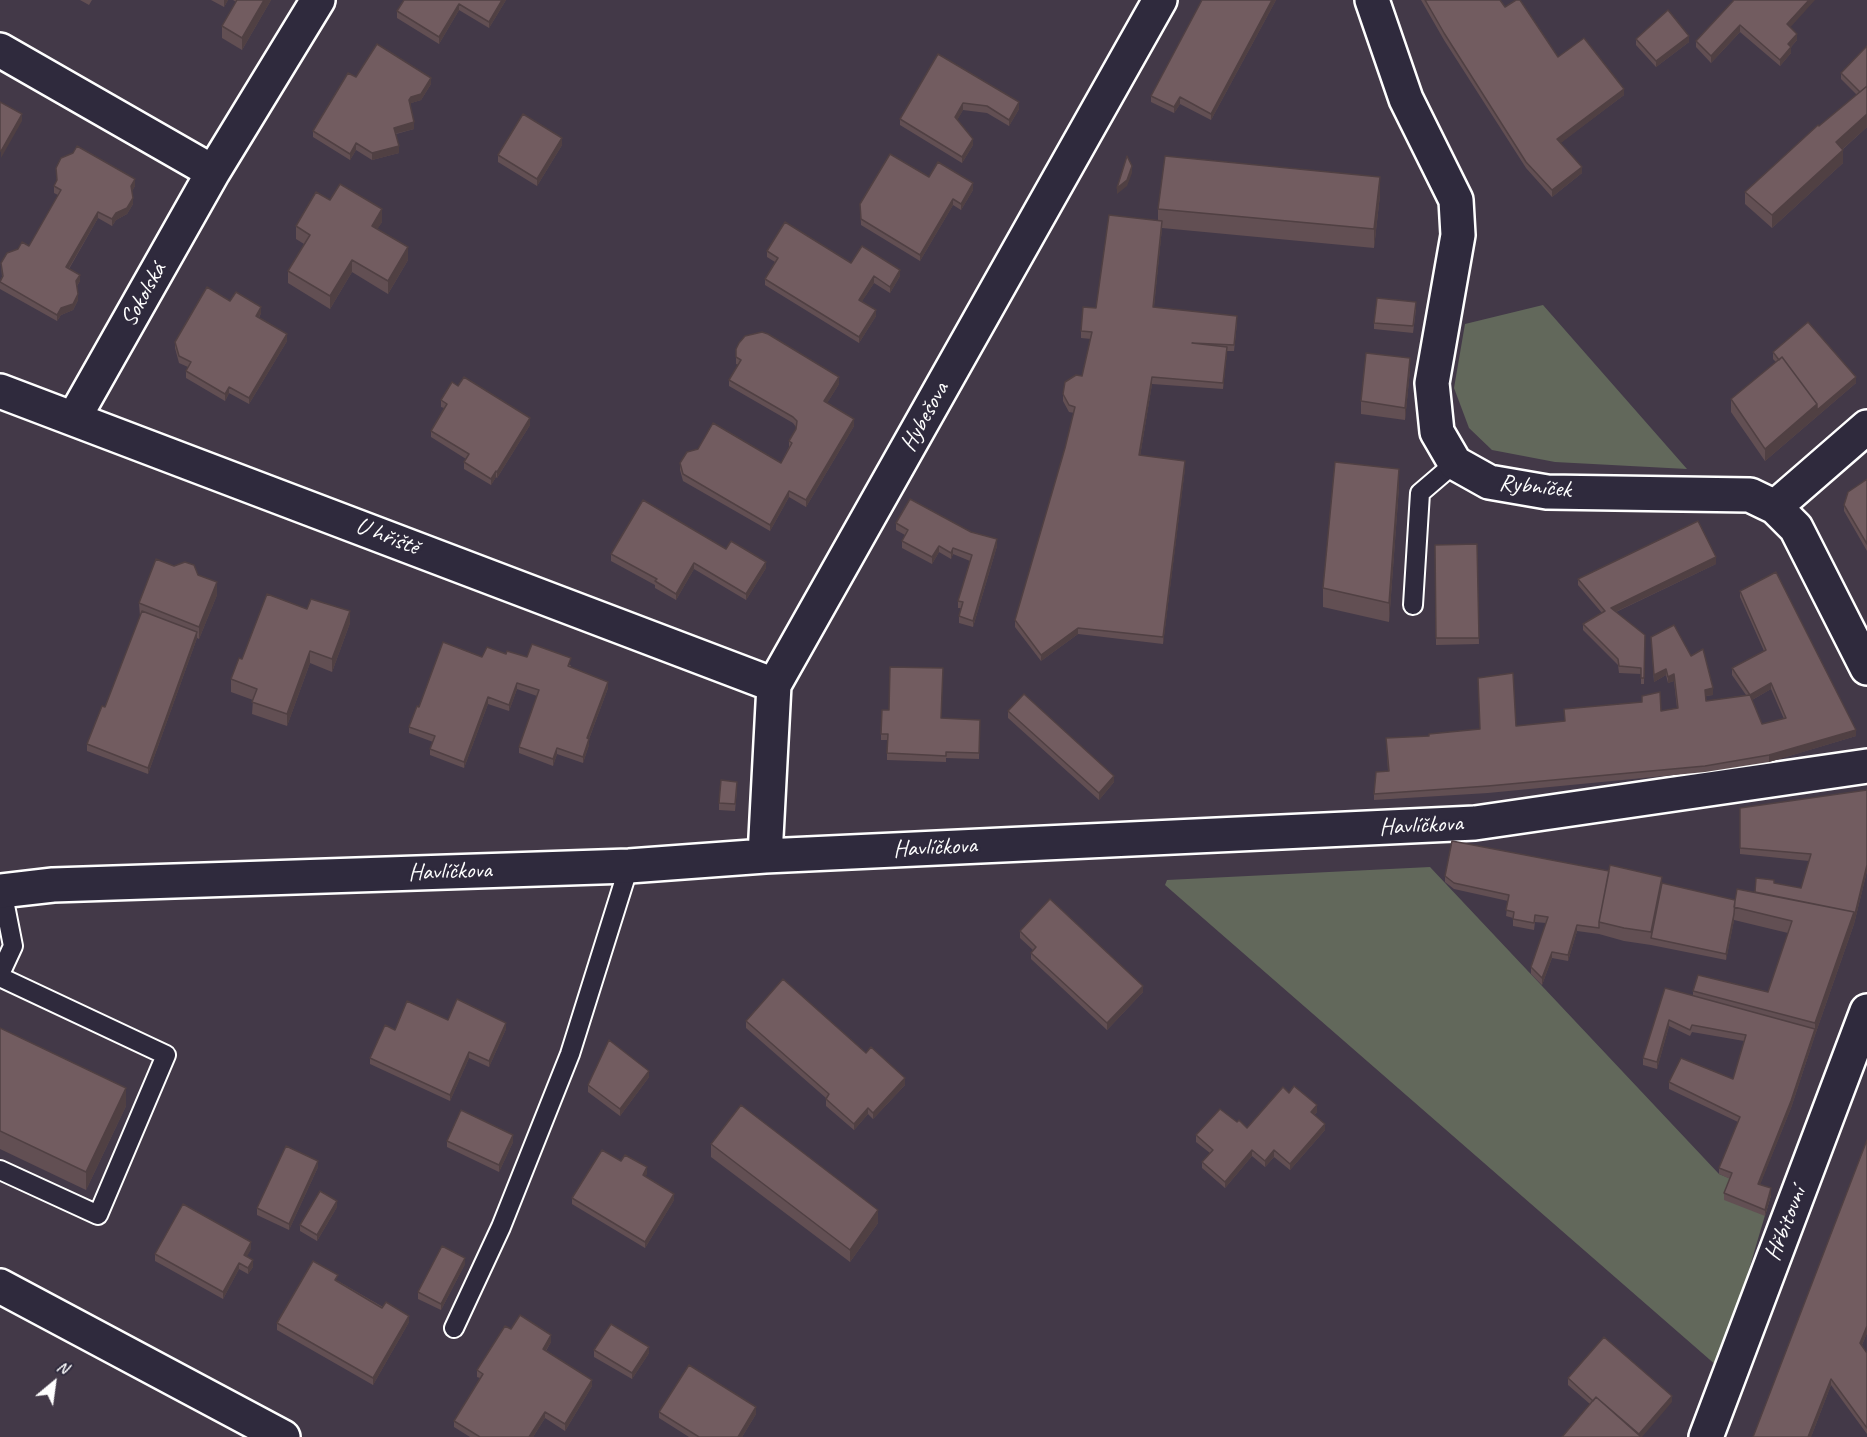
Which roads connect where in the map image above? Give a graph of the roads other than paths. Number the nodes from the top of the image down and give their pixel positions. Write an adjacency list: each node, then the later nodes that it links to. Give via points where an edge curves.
1 (318, 0): 5 (street, Sokolská)
2 (1160, 0): 13 (street, Hybešova)
3 (1372, 0): 9 (street, via 1406,99 1456,200 1458,235 1432,383 1437,432)
4 (0, 50): 5 (street)
5 (213, 172): 7 (street, Sokolská)
6 (0, 391): 7 (street, U hřiště)
7 (74, 418): 13 (street, U hřiště)
8 (1867, 427): 10 (street)
9 (1455, 463): 10 (street, Rybníček, via 1489,482 1547,492 1750,495); 11 (lane, via 1420,493)
10 (1776, 507): 12 (street, Rybníček, via 1796,528)
11 (1413, 605)
12 (1867, 668)
13 (774, 685): 15 (street, Hybešova)
14 (1867, 766): 15 (street, Havlíčkova, via 1474,823)
15 (765, 856): 16 (street, Havlíčkova)
16 (629, 866): 17 (street, Havlíčkova, via 53,885); 22 (lane, via 570,1054 501,1227)
17 (1, 891): 18 (lane, via 13,946)
18 (0, 976): 20 (lane, via 166,1055 98,1215)
19 (1867, 1011): 24 (street, Hřbitovní)
20 (0, 1170)
21 (0, 1286): 23 (street)
22 (454, 1328)
23 (283, 1437)
24 (1706, 1437)

